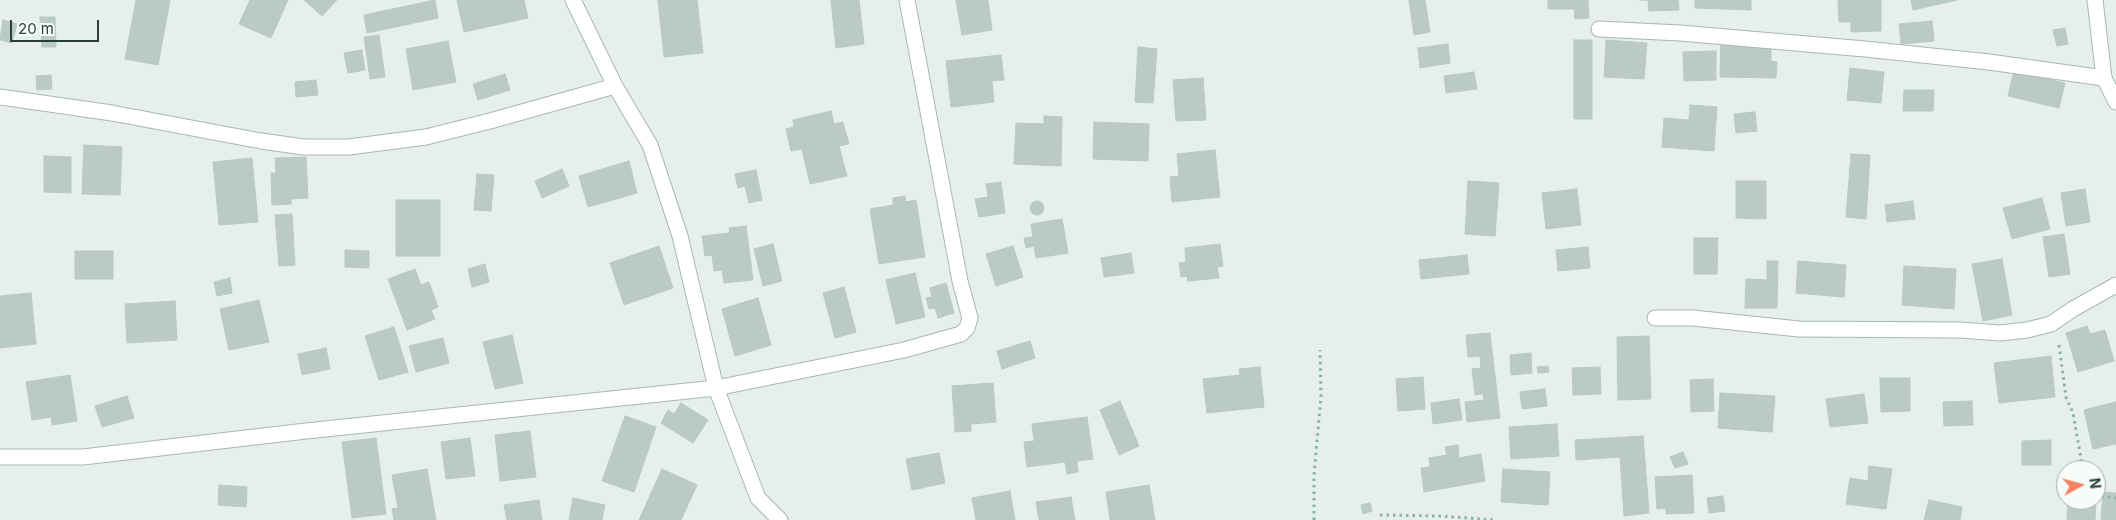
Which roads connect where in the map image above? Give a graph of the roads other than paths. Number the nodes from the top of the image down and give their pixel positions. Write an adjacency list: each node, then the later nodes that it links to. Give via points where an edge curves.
1 (573, 0): 6 (street)
2 (907, 0): 11 (street, via 960,281 970,318 968,328 961,334 904,350)
3 (2095, 0): 5 (street)
4 (1599, 29): 5 (street, via 1865,49)
5 (2104, 78): 8 (street)
6 (616, 86): 7 (street, via 426,137 349,148 304,147 261,141 112,113); 11 (street, via 650,146 680,236)
7 (0, 97)
8 (2116, 102)
9 (2116, 285): 10 (street, via 2051,324 2000,333 1799,329 1693,318)
10 (1655, 318)
11 (716, 388): 12 (street, via 83,457); 13 (street, via 758,498)
12 (0, 457)
13 (780, 520)

